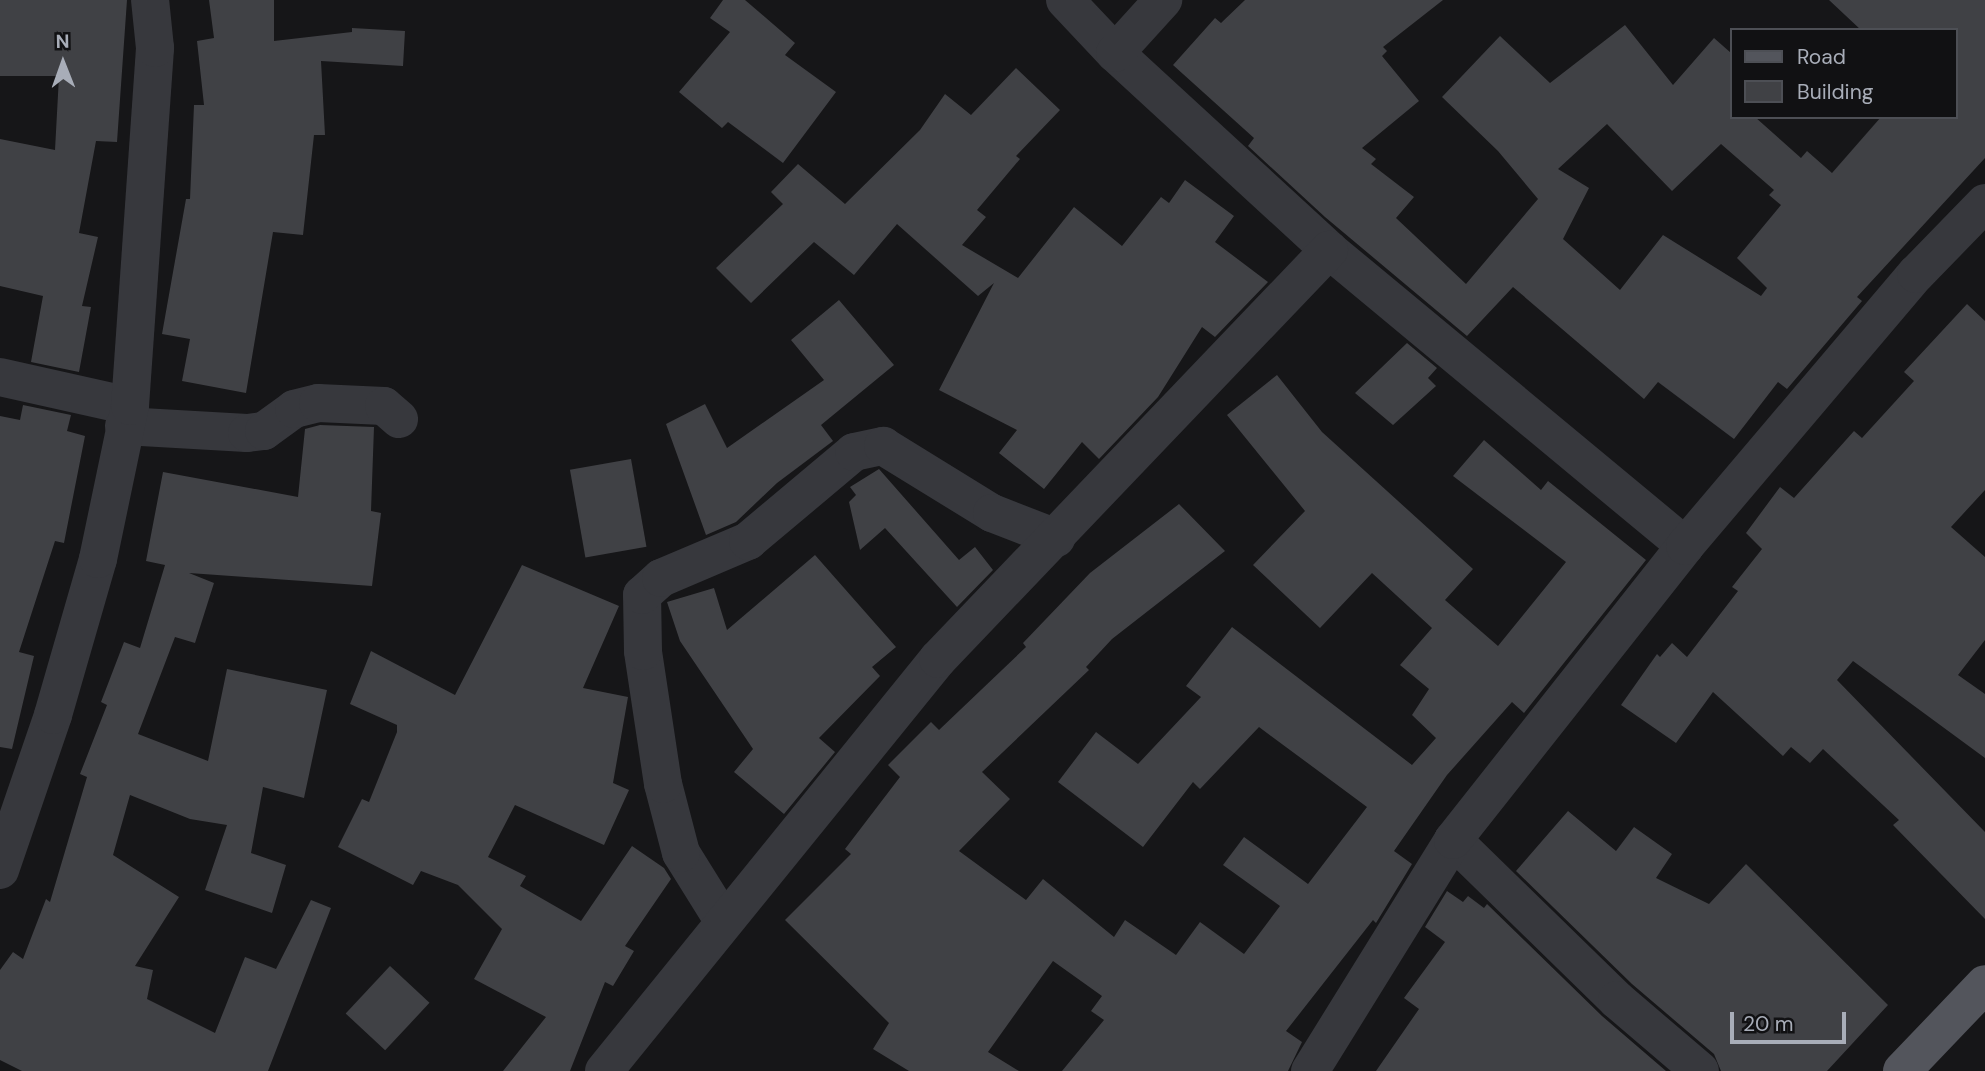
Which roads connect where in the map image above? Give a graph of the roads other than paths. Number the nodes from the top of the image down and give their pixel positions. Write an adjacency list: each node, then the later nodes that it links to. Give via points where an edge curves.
1 (150, 0): 8 (street, via 155,48)
2 (1065, 0): 4 (street)
3 (1163, 0): 4 (street)
4 (1115, 53): 6 (street)
5 (1985, 203): 11 (street, via 1916,274)
6 (1329, 250): 10 (street); 11 (street)
7 (0, 377): 8 (street)
8 (127, 416): 9 (street, via 247,433 264,431 293,409 318,403 384,406); 13 (street, via 99,559)
9 (399, 419)
10 (1056, 538): 14 (street, via 938,659); 14 (street, via 992,513 883,446 853,452 748,541 661,578 642,595 643,651 663,784 681,853)
11 (1685, 546): 12 (street)
12 (1453, 840): 17 (street); 18 (street, via 1618,1000)
13 (0, 870)
14 (723, 922): 16 (street)
15 (1985, 984): 19 (main road)
16 (604, 1071)
17 (1311, 1071)
18 (1700, 1071)
19 (1902, 1071)

